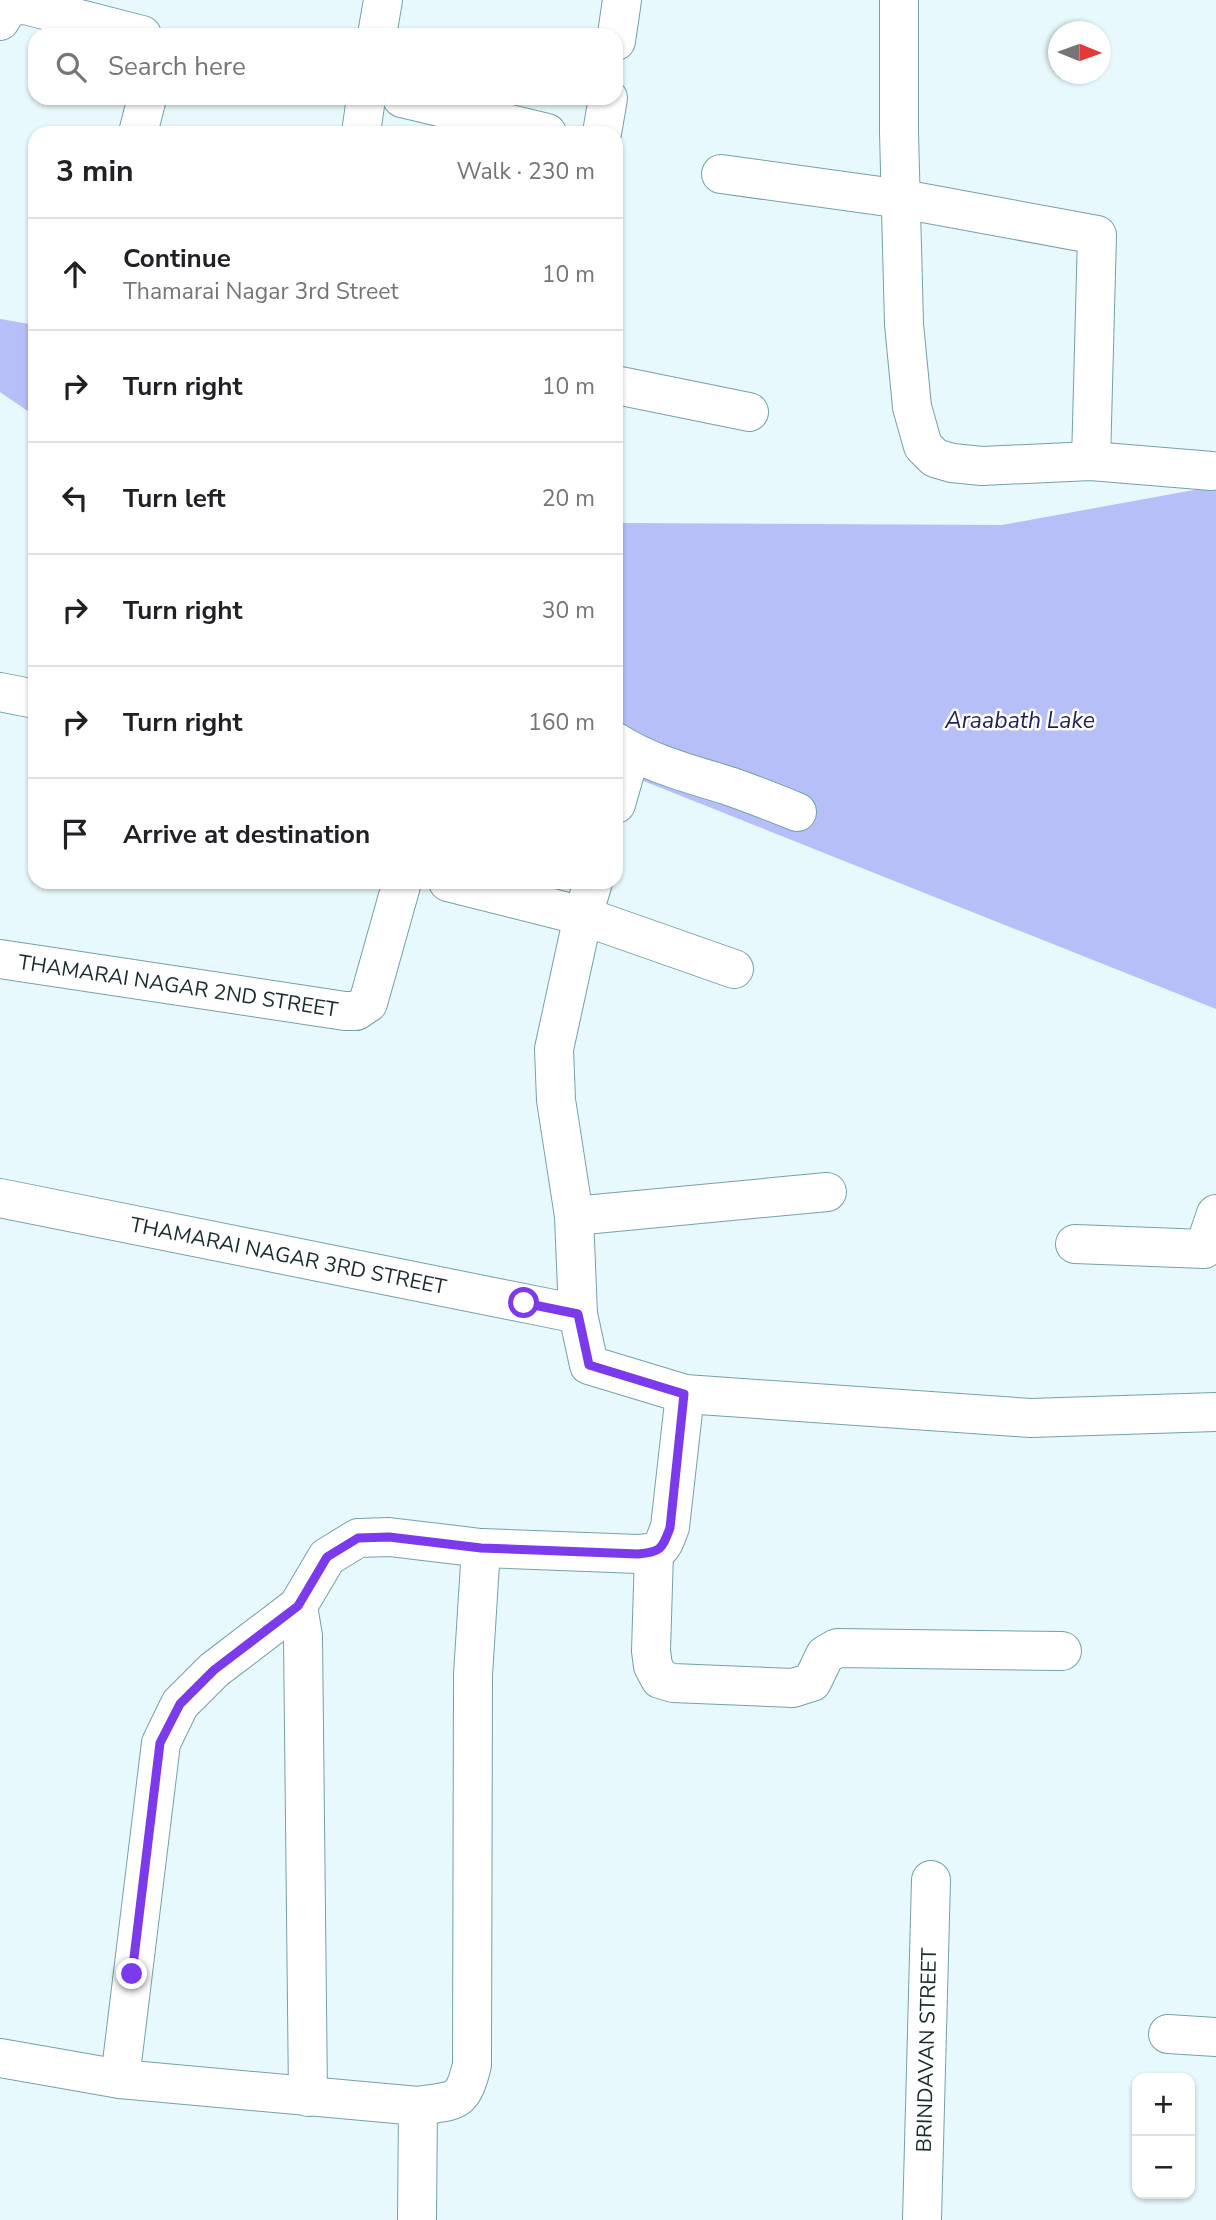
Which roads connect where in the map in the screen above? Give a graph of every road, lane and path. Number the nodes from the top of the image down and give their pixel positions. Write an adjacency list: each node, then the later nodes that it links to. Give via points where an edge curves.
1 (383, 0): 6 (street)
2 (622, 0): 7 (street)
3 (899, 0): 17 (street)
4 (0, 21): 5 (street, via 8,7 24,5)
5 (114, 28)
6 (378, 28)
7 (618, 28)
8 (144, 105): 12 (street)
9 (365, 105): 13 (street)
10 (431, 105): 14 (street)
11 (607, 105): 15 (street)
12 (140, 126)
13 (361, 126)
14 (518, 126)
15 (604, 126)
16 (721, 174): 17 (street)
17 (902, 199): 20 (street, via 904,324 912,407 923,446 935,458 982,466); 20 (street, via 1097,235)
18 (623, 386): 19 (street)
19 (748, 412)
20 (1091, 461): 21 (street)
21 (1212, 471)
22 (0, 692): 23 (street)
23 (28, 698)
24 (624, 747): 25 (street)
25 (797, 811)
26 (400, 889): 29 (street, THAMARAI NAGAR 2ND STREET, via 368,1003 356,1011)
27 (506, 889): 28 (street)
28 (588, 899): 30 (street); 34 (street, via 555,1049 556,1100)
29 (0, 959)
30 (734, 969)
31 (827, 1192): 34 (street)
32 (0, 1198): 36 (street, THAMARAI NAGAR 3RD STREET)
33 (1216, 1214): 35 (street, via 1204,1250)
34 (574, 1216): 36 (street)
35 (1075, 1244)
36 (578, 1314): 37 (street, via 589,1365)
37 (684, 1394): 38 (street, via 1030,1418); 40 (street, via 670,1528 662,1547)
38 (1216, 1412)
39 (481, 1548): 40 (street); 41 (street, via 389,1537 358,1538 327,1557); 49 (street, via 473,1675 472,2065 466,2089 454,2101)
40 (654, 1553): 42 (street, via 653,1666 660,1679 673,1683 801,1687 811,1682 825,1655 837,1648)
41 (298, 1606): 47 (street, via 214,1670 180,1704 160,1743); 48 (street, via 303,1636)
42 (1062, 1651)
43 (931, 1880): 51 (street, BRINDAVAN STREET)
44 (1168, 2034): 45 (street)
45 (1216, 2037)
46 (0, 2058): 47 (street)
47 (120, 2079): 48 (street)
48 (308, 2096): 49 (street)
49 (418, 2106): 50 (street)
50 (417, 2220)
51 (922, 2220)

